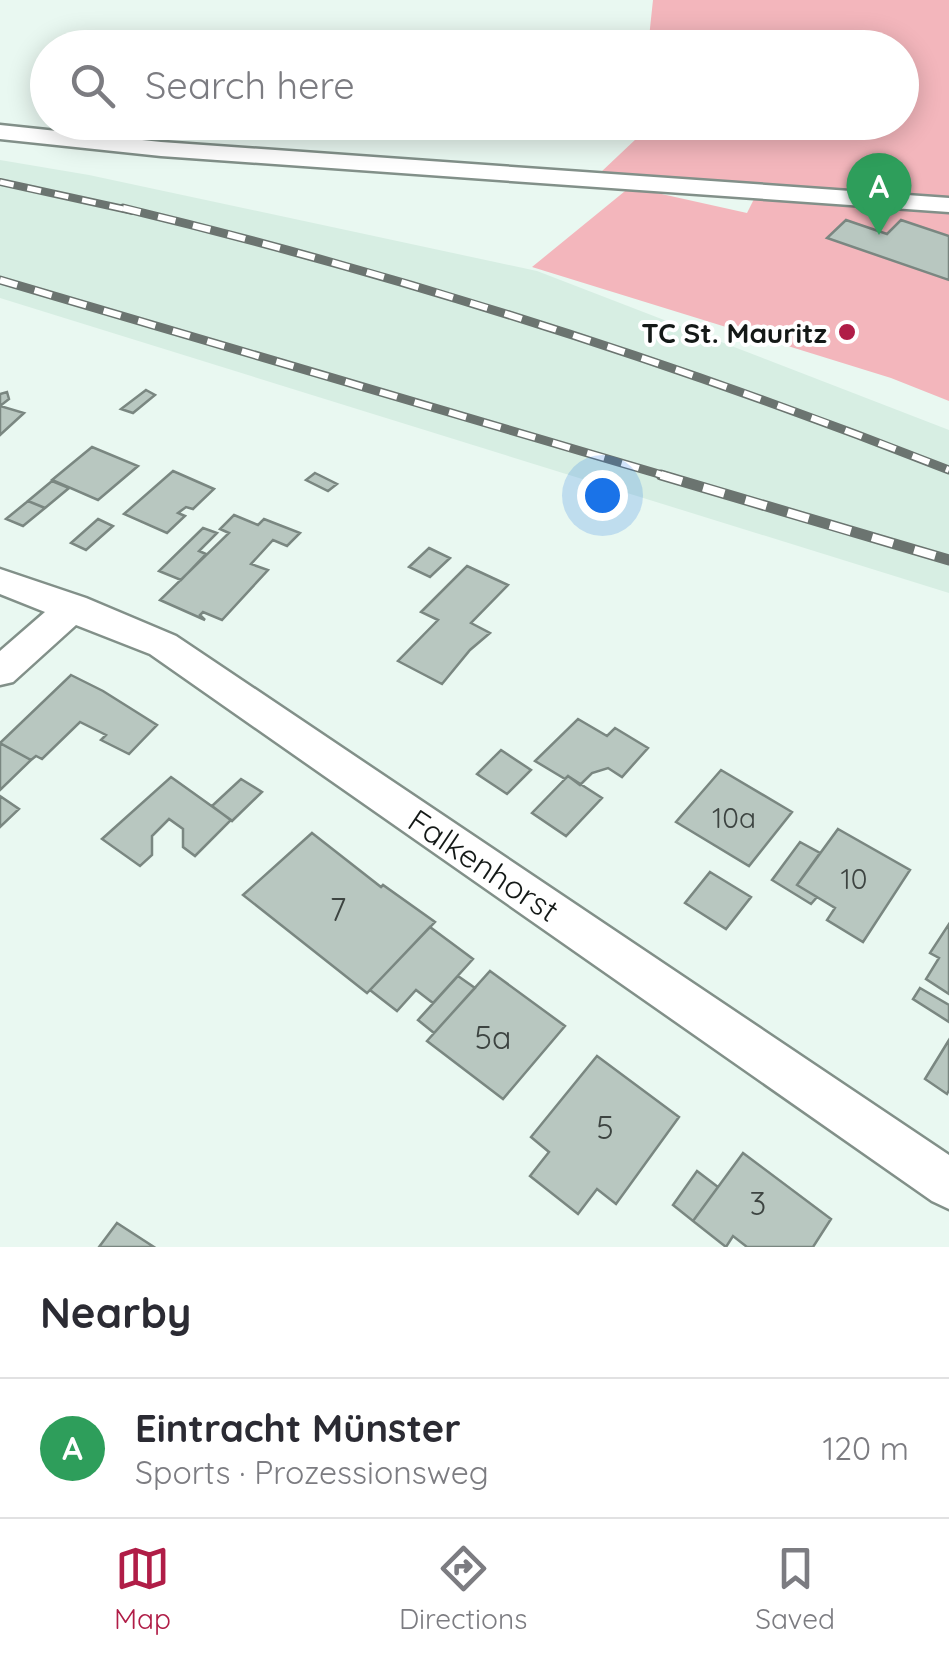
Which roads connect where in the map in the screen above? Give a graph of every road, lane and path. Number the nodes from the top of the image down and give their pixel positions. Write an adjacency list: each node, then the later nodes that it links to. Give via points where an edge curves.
1 (0, 132): 2 (street)
2 (30, 135)
3 (76, 140): 4 (street)
4 (949, 205)
5 (0, 581): 6 (street, Falkenhorst)
6 (74, 607): 7 (street); 8 (street, Falkenhorst, via 164,645)
7 (0, 672)
8 (949, 1184)

